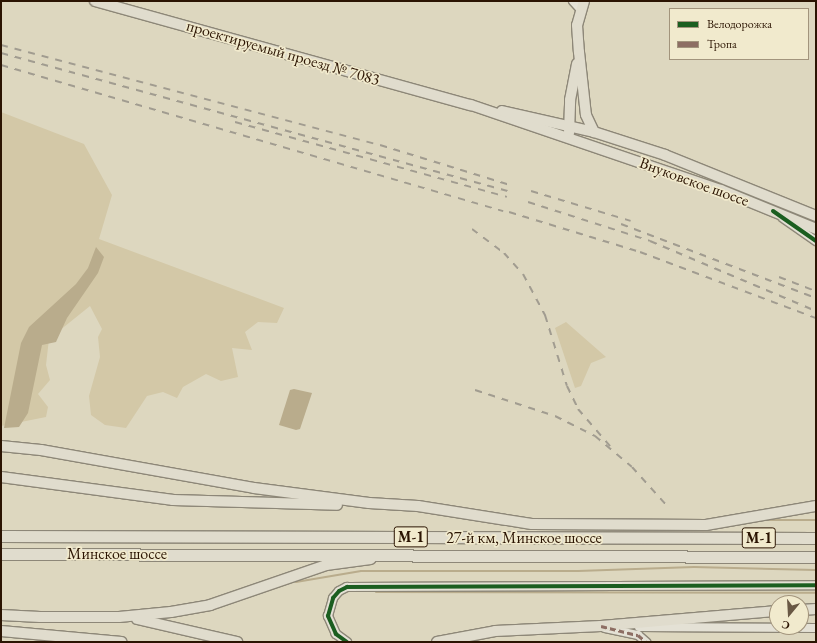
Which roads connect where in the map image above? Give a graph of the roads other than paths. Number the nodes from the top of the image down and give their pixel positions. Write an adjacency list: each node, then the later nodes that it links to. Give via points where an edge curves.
1 (95, 1): 5 (main road, проектируемый проезд № 7083)
2 (573, 1): 3 (street)
3 (583, 5): 4 (main road, via 577,25)
4 (579, 52): 6 (main road); 7 (main road)
5 (471, 105): 7 (main road, проектируемый проезд № 7083); 10 (main road, проектируемый проезд № 7083)
6 (586, 115): 8 (main road); 9 (main road)
7 (568, 126): 8 (main road, Внуковское шоссе); 10 (main road)
8 (579, 128): 9 (main road, Внуковское шоссе); 10 (main road)
9 (594, 132): 12 (main road, Внуковское шоссе, via 707,171)
10 (570, 140): 11 (main road, Внуковское шоссе, via 714,188)
11 (773, 211): 13 (main road, Внуковское шоссе); 14 (street)
12 (816, 216)
13 (816, 229)
14 (816, 241)
15 (1, 446): 17 (main road, via 41,450 254,488)
16 (1, 477): 17 (main road, via 173,500 316,506)
17 (369, 503): 19 (main road)
18 (816, 506): 19 (main road, via 706,525 648,526 532,524)
19 (433, 508): 22 (main road, via 522,530)
20 (1, 536): 21 (highway, Минское шоссе / М-1)
21 (233, 537): 22 (highway, 27-й км, Минское шоссе / М-1)
22 (590, 538): 23 (highway, 27-й км, Минское шоссе / М-1)
23 (816, 538)
24 (1, 554): 25 (highway, Минское шоссе / М-1)
25 (234, 555): 26 (highway, 27-й км, Минское шоссе / М-1)
26 (405, 555): 27 (highway, 27-й км, Минское шоссе / М-1); 31 (main road, via 326,565 210,605 171,612)
27 (816, 557)
28 (816, 585): 38 (street, via 347,587 333,598 328,616 333,630)
29 (769, 612): 32 (main road)
30 (1, 615): 31 (main road)
31 (119, 616): 37 (main road, via 160,622)
32 (601, 626): 33 (street); 39 (main road, via 495,631); 40 (street, via 638,636)
33 (816, 628)
34 (1, 631): 35 (main road)
35 (29, 638): 36 (main road)
36 (122, 642)
37 (237, 642)
38 (347, 642)
39 (438, 642)
40 (646, 642)

